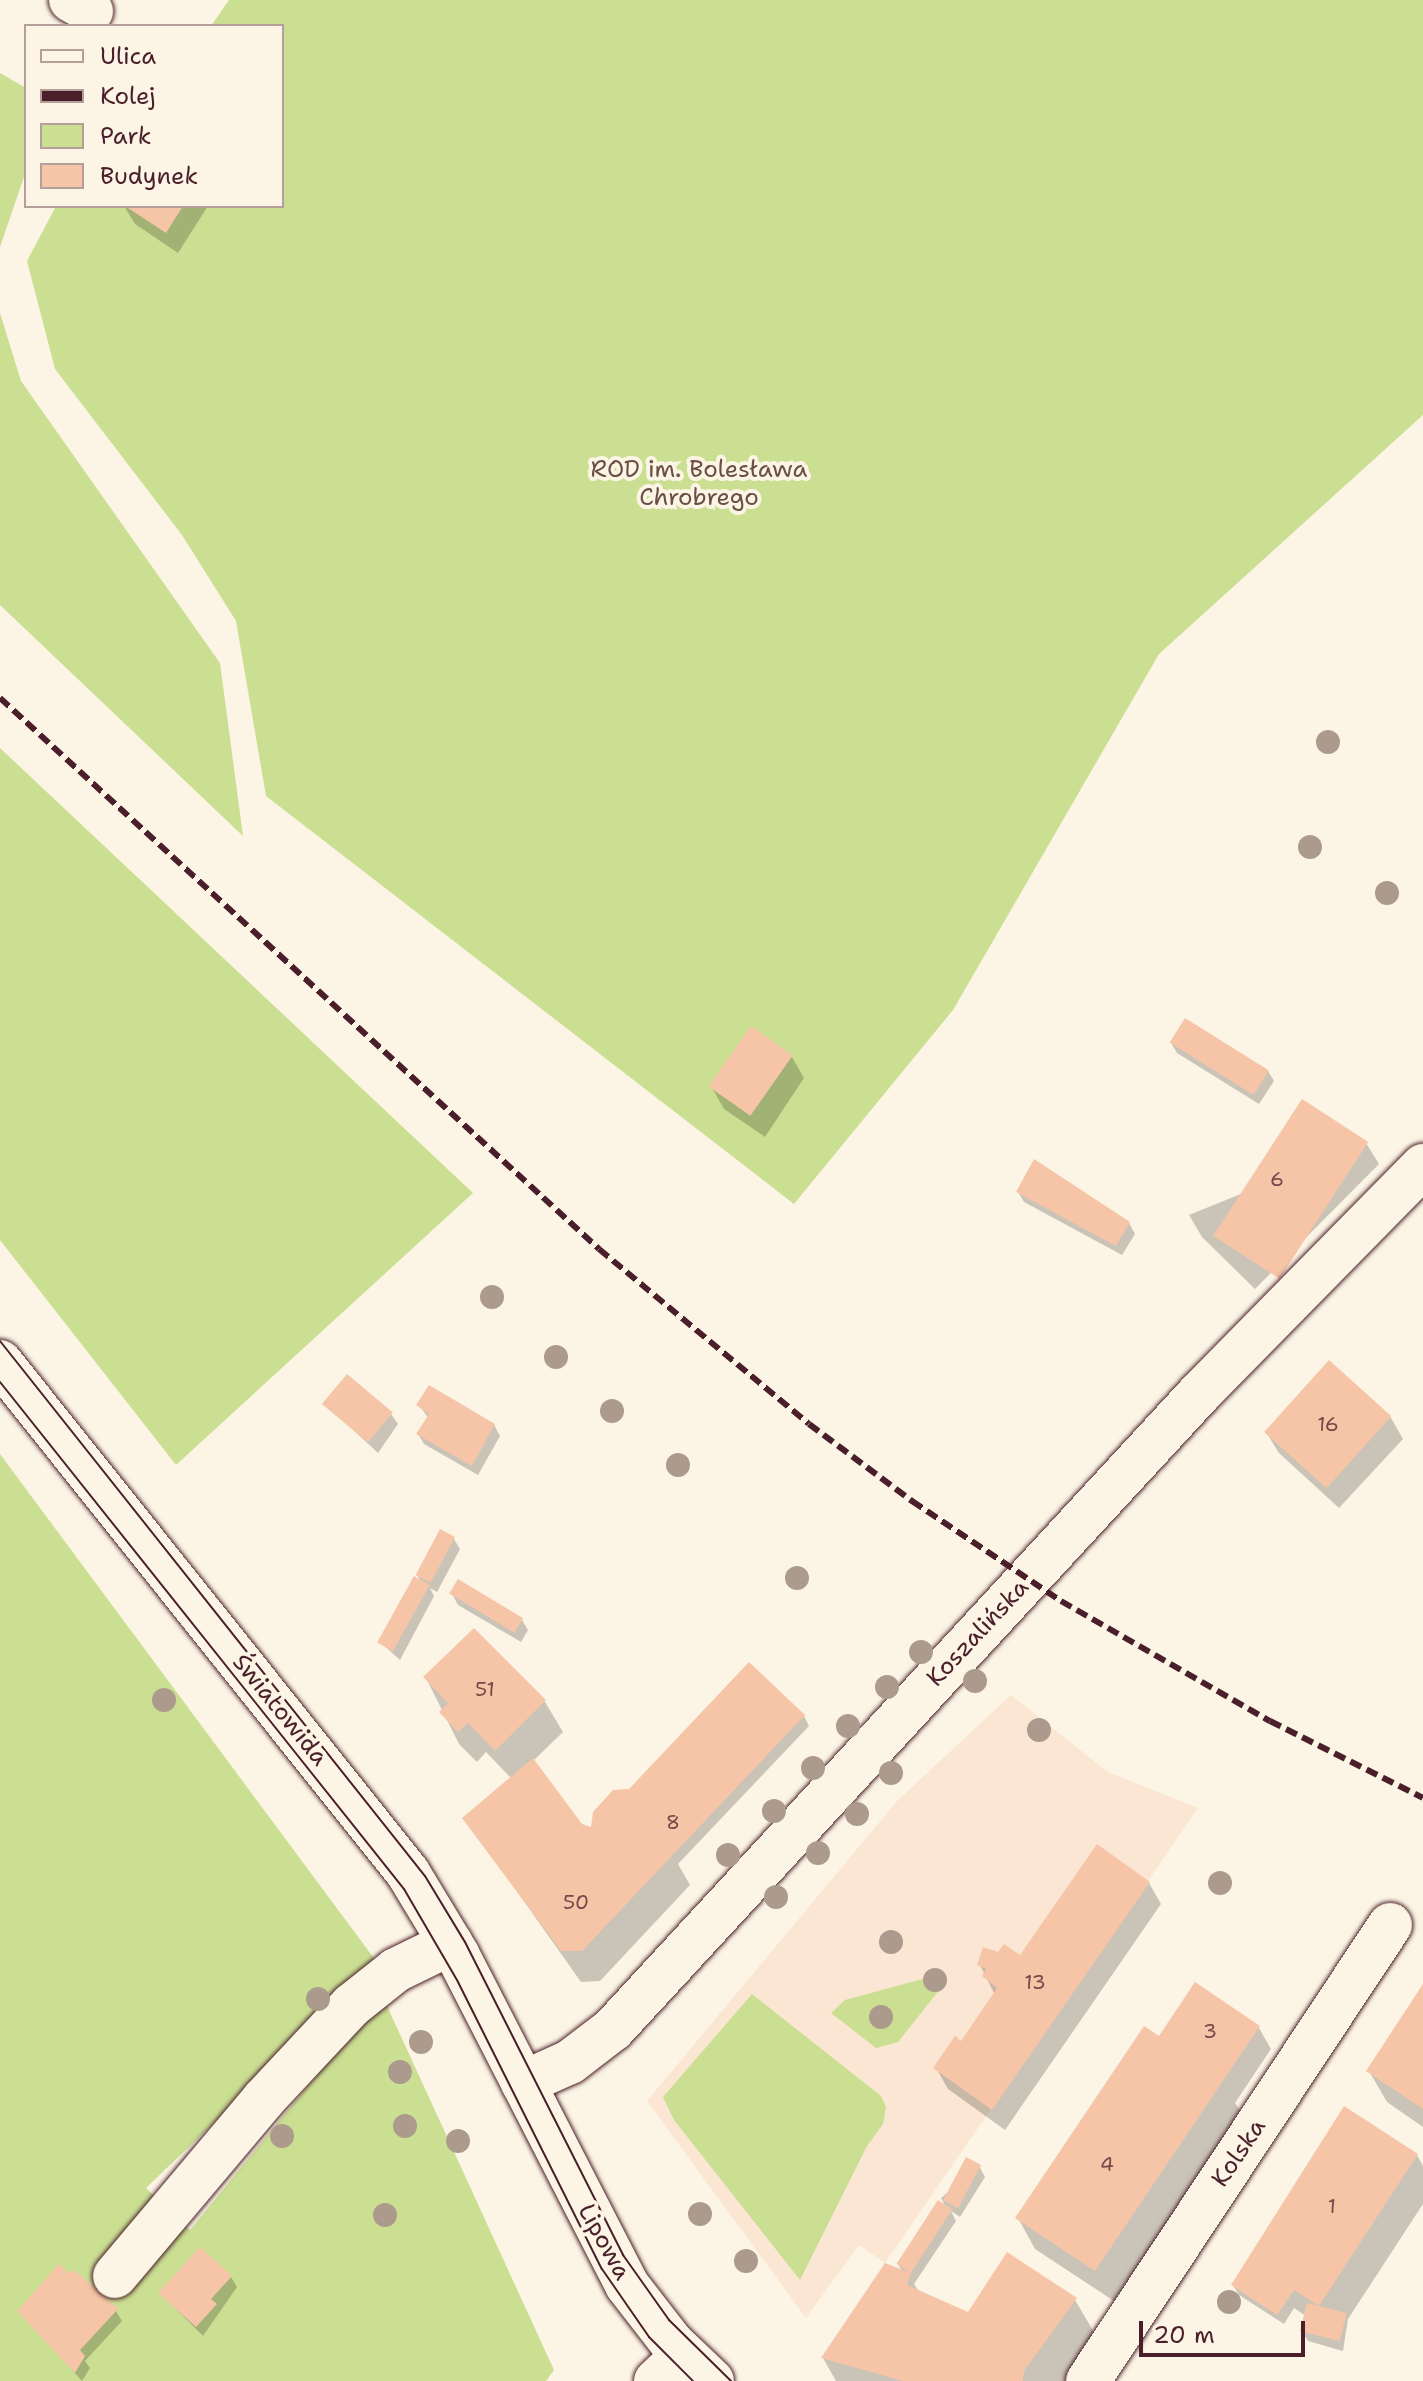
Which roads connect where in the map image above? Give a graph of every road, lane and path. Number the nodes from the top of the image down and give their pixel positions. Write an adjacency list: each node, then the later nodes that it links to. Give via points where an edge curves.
1 (1423, 1166): 5 (street, Koszalińska, via 1199,1394 623,2018 570,2062)
2 (0, 1362): 4 (street, Światowida, via 366,1816)
3 (1390, 1925): 8 (street, Kolska)
4 (451, 1943): 5 (street, Światowida); 6 (street, via 396,1970 352,2005 263,2100)
5 (523, 2083): 7 (street, Lipowa, via 617,2269)
6 (115, 2276)
7 (684, 2372)
8 (1088, 2381)

